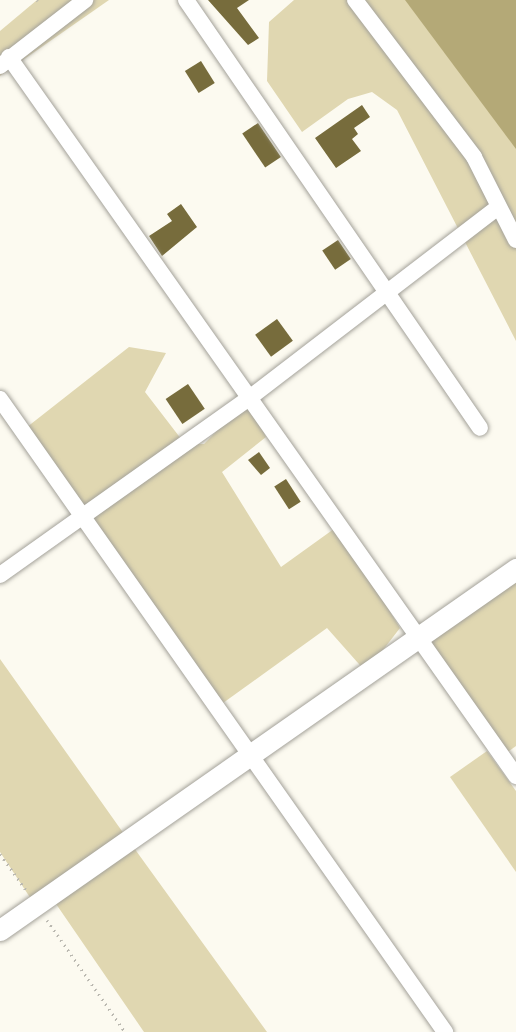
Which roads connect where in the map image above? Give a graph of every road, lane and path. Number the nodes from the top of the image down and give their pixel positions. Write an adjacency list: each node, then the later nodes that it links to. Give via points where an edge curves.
1 (85, 0): 4 (street)
2 (186, 0): 7 (street)
3 (355, 0): 5 (street, via 435,99)
4 (5, 62): 9 (street)
5 (498, 207): 6 (street); 7 (street)
6 (516, 240)
7 (386, 293): 9 (street); 10 (street)
8 (0, 399): 11 (street)
9 (248, 399): 11 (street); 14 (street)
10 (480, 428)
11 (83, 517): 13 (street); 15 (street)
12 (516, 569): 14 (street)
13 (0, 575)
14 (415, 637): 15 (street); 16 (street)
15 (249, 755): 18 (street); 21 (street)
16 (516, 777)
17 (0, 854): 18 (path)
18 (35, 905): 19 (street); 20 (path)
19 (0, 930)
20 (125, 1032)
21 (445, 1032)

